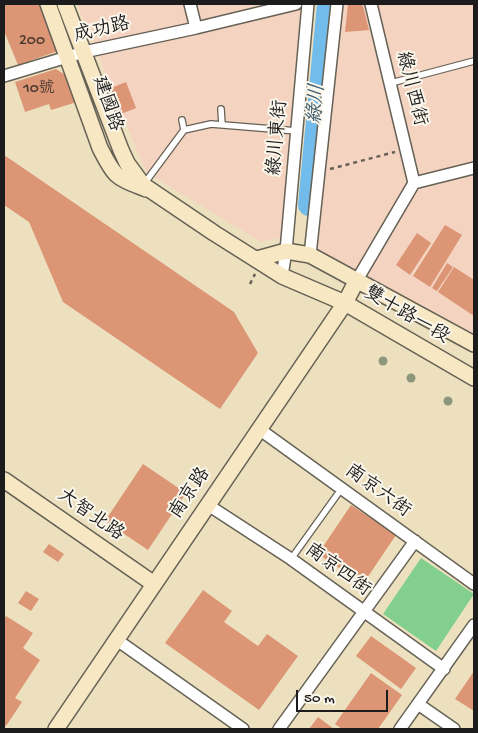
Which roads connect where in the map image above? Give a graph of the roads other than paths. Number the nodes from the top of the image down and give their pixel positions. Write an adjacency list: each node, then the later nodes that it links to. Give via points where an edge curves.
1 (48, 4): 10 (main road, 建國路)
2 (65, 4): 9 (main road, 建國路)
3 (190, 4): 8 (street)
4 (296, 4): 8 (street, 成功路)
5 (308, 4): 18 (street, 綠川東街)
6 (337, 4): 25 (street)
7 (371, 4): 13 (street, 綠川西街)
8 (196, 28): 9 (street, 成功路)
9 (84, 52): 10 (street, 成功路); 19 (main road, 建國路)
10 (68, 56): 12 (street, 成功路); 21 (main road, 建國路, via 100,148)
11 (474, 61): 13 (lane)
12 (4, 76)
13 (391, 83): 22 (street, 綠川西街)
14 (221, 109): 16 (lane)
15 (182, 120): 17 (lane)
16 (222, 125): 17 (lane); 18 (lane)
17 (184, 130): 23 (lane)
18 (297, 131): 24 (street, 綠川東街)
19 (127, 163): 21 (street); 23 (main road, 建國路)
20 (474, 168): 22 (street)
21 (118, 177): 23 (main road, 建國路)
22 (414, 183): 28 (street)
23 (149, 189): 26 (main road, 建國路)
24 (286, 251): 25 (main road); 26 (main road); 27 (street, 綠川東街)
25 (310, 255): 28 (main road)
26 (257, 259): 27 (main road, 建國路)
27 (282, 276): 29 (main road, 建國路)
28 (357, 280): 29 (main road, 南京路); 30 (main road, 雙十路一段)
29 (344, 303): 31 (main road, 雙十路一段); 32 (main road, 南京路)
30 (474, 344)
31 (474, 378)
32 (260, 429): 34 (street, 南京六街); 35 (main road, 南京路)
33 (4, 480): 38 (main road, 大智北路)
34 (342, 488): 36 (street, 南京六街); 37 (lane)
35 (208, 505): 37 (street, 南京四街); 38 (main road, 南京路)
36 (415, 541): 39 (street, 南京六街); 40 (street)
37 (290, 559): 40 (street, 南京四街)
38 (154, 584): 42 (main road, 南京路)
39 (474, 584)
40 (365, 612): 43 (street, 南京四街); 47 (street)
41 (474, 625): 43 (street)
42 (117, 640): 45 (main road, 南京路); 46 (street)
43 (444, 669): 44 (street)
44 (418, 704): 48 (street); 49 (street)
45 (56, 729)
46 (243, 729)
47 (279, 729)
48 (400, 729)
49 (454, 729)

